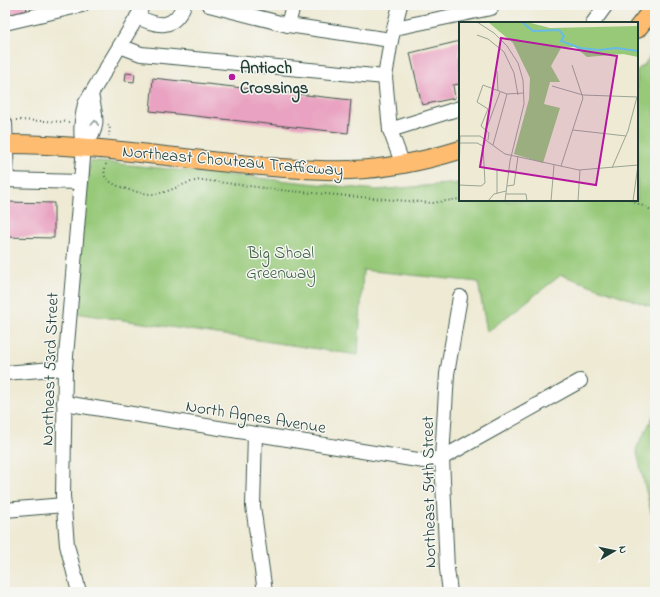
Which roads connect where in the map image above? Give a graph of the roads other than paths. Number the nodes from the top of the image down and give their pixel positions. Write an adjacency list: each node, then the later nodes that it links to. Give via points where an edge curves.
1 (82, 5): 11 (street)
2 (184, 5): 9 (street, via 174,20 166,24 155,25)
3 (209, 5): 12 (street)
4 (293, 5): 12 (street)
5 (400, 5): 14 (street)
6 (606, 5): 10 (street)
7 (655, 6): 13 (main road)
8 (491, 8): 14 (street)
9 (140, 11): 15 (street, Northeast 53rd Street)
10 (594, 22)
11 (5, 23)
12 (288, 25): 14 (street)
13 (638, 28)
14 (392, 34): 16 (street)
15 (120, 46): 16 (street, via 141,54); 21 (street, Northeast 53rd Street, via 85,104 81,140)
16 (385, 77): 19 (street)
17 (459, 108): 19 (street)
18 (11, 121): 20 (street)
19 (390, 130): 23 (street)
20 (6, 144): 21 (main road, Northeast Chouteau Trafficway, via 53,144); 24 (street)
21 (84, 148): 23 (main road, Northeast Chouteau Trafficway, via 312,170 350,170); 25 (street, Northeast 53rd Street)
22 (459, 150): 23 (main road, Northeast Chouteau Trafficway)
23 (403, 165)
24 (6, 180): 25 (street)
25 (80, 182): 27 (street, Northeast 53rd Street)
26 (460, 297): 32 (street, Northeast 54th Street, via 447,374)
27 (65, 368): 28 (street); 30 (street, Northeast 53rd Street)
28 (5, 373)
29 (580, 380): 32 (street)
30 (64, 404): 31 (street, North Agnes Avenue); 33 (street, Northeast 53rd Street)
31 (255, 434): 32 (street, North Agnes Avenue, via 424,461); 36 (street, via 253,506)
32 (442, 458): 37 (street, Northeast 54th Street)
33 (64, 505): 34 (street); 35 (street, Northeast 53rd Street, via 67,545)
34 (5, 510)
35 (79, 592)
36 (265, 592)
37 (450, 592)

